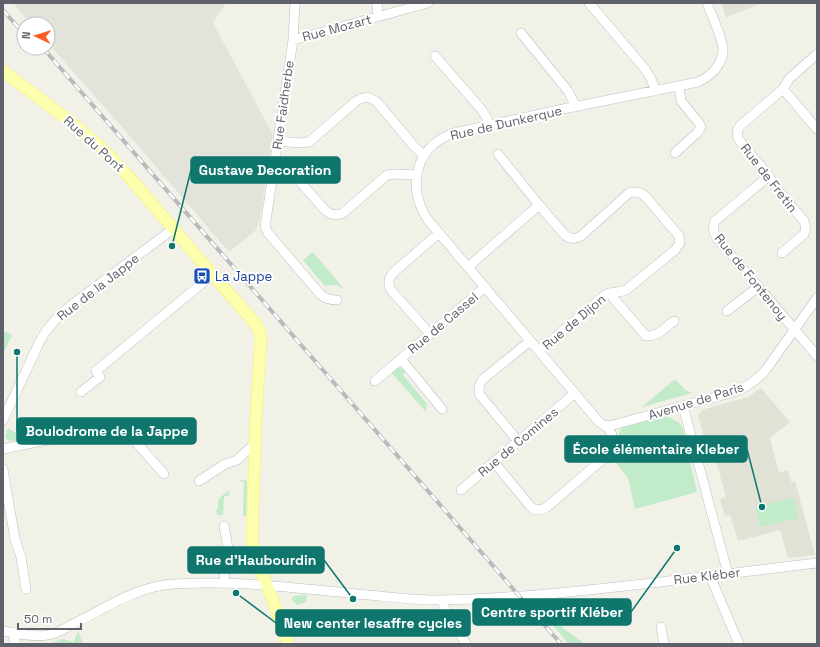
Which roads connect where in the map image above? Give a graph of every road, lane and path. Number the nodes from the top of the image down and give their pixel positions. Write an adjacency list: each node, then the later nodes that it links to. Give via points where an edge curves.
1 (295, 3): 8 (street, Rue Faidherbe)
2 (377, 3): 6 (street)
3 (428, 3): 6 (street, Rue Mozart)
4 (589, 3): 14 (street, via 645,69)
5 (707, 3): 12 (street, Rue de Dunkerque, via 722,43 721,59 716,70 703,80)
6 (378, 17): 8 (street, Rue Mozart)
7 (521, 33): 15 (street, via 568,91)
8 (292, 40): 18 (street, Rue Faidherbe)
9 (817, 54): 13 (street, Rue de Fretin, via 789,79)
10 (435, 56): 16 (street, via 481,109)
11 (3, 71): 26 (main road, Rue du Pont, via 98,145)
12 (679, 86): 14 (street, Rue de Dunkerque); 19 (street, via 681,101 701,127)
13 (783, 89): 17 (street); 24 (street, Rue de Fretin, via 741,125 737,133 739,140)
14 (656, 91): 15 (street, Rue de Dunkerque)
15 (576, 107): 16 (street, Rue de Dunkerque)
16 (489, 125): 21 (street, Rue de Dunkerque, via 448,134 431,146)
17 (817, 129)
18 (278, 140): 21 (street, via 309,142 355,102 367,97 377,102); 22 (street, Rue Faidherbe)
19 (675, 153)
20 (498, 154): 25 (street)
21 (424, 156): 23 (street, Rue de Dunkerque)
22 (274, 166): 23 (street, via 293,174 326,212 334,215 343,212 387,175); 35 (street, Rue Faidherbe, via 265,221 266,230 321,295 329,300)
23 (417, 175): 27 (street, Rue de Dunkerque, via 416,192 419,204)
24 (769, 176): 28 (street, Rue de Fretin, via 805,225 804,234); 32 (street, Rue de Fontenoy, via 715,221 713,228 717,238)
25 (540, 205): 29 (street); 33 (street, via 564,234 579,238 629,194 639,192 646,196 679,236 680,243 675,250 626,290)
26 (174, 229): 30 (main road, Rue du Pont); 49 (street, Rue de la Jappe, via 55,319 40,341)
27 (439, 233): 29 (street, Rue de Dunkerque); 39 (street, via 395,271 388,282 391,290)
28 (782, 253)
29 (468, 267): 31 (street, Rue de Dunkerque)
30 (212, 275): 45 (street, via 96,372 100,376); 52 (main road, Rue du Pont, via 254,322 260,334)
31 (485, 287): 39 (street, Rue de Cassel); 40 (street, Rue de Dunkerque)
32 (758, 287): 36 (street); 38 (street, Rue de Fontenoy)
33 (609, 293): 37 (street, via 646,336 655,336); 41 (street, Rue de Dijon)
34 (817, 298): 38 (street, Avenue de Paris)
35 (337, 300)
36 (727, 311)
37 (674, 321)
38 (795, 330): 42 (street, Rue de Fontenoy); 47 (street, Avenue de Paris, via 757,380 734,392)
39 (430, 334): 43 (street, Rue de Cassel)
40 (530, 341): 41 (street, Rue de Dunkerque); 51 (street, via 483,379 479,388 480,395)
41 (539, 351): 46 (street, Rue de Dunkerque)
42 (817, 356)
43 (401, 359): 44 (street, Rue de Cassel); 48 (street, Rue de Cassel)
44 (375, 381)
45 (82, 392)
46 (575, 393): 50 (street, Rue de Dunkerque, via 599,422); 51 (street, Rue de Comines)
47 (683, 406): 50 (street, Avenue de Paris); 61 (street)
48 (442, 409)
49 (3, 420)
50 (606, 426): 54 (street, via 613,440 612,452 542,510 531,508)
51 (518, 441): 54 (street, Rue de Comines)
52 (255, 447): 57 (street); 64 (main road, Rue du Pont, via 252,541 254,553)
53 (3, 449): 56 (street, via 106,428 118,428 128,433)
54 (494, 462): 58 (street, Rue de Comines)
55 (3, 469): 65 (street)
56 (164, 474)
57 (199, 481)
58 (461, 490)
59 (224, 526): 63 (street, via 229,554 224,565)
60 (817, 563): 61 (street, Rue Kléber)
61 (728, 574): 62 (street, Rue Kléber)
62 (710, 576): 66 (street, Rue Kléber, via 586,590); 73 (street)
63 (225, 583): 64 (street, Rue Kléber); 68 (street, Rue Kléber, via 156,586 128,595 53,634 42,636)
64 (267, 584): 66 (street, Rue Kléber); 70 (main road, Rue du Pont)
65 (26, 590)
66 (442, 600): 71 (street)
67 (661, 627): 72 (street)
68 (8, 632): 69 (street)
69 (16, 644)
70 (288, 644)
71 (466, 644)
72 (664, 644)
73 (739, 644)

